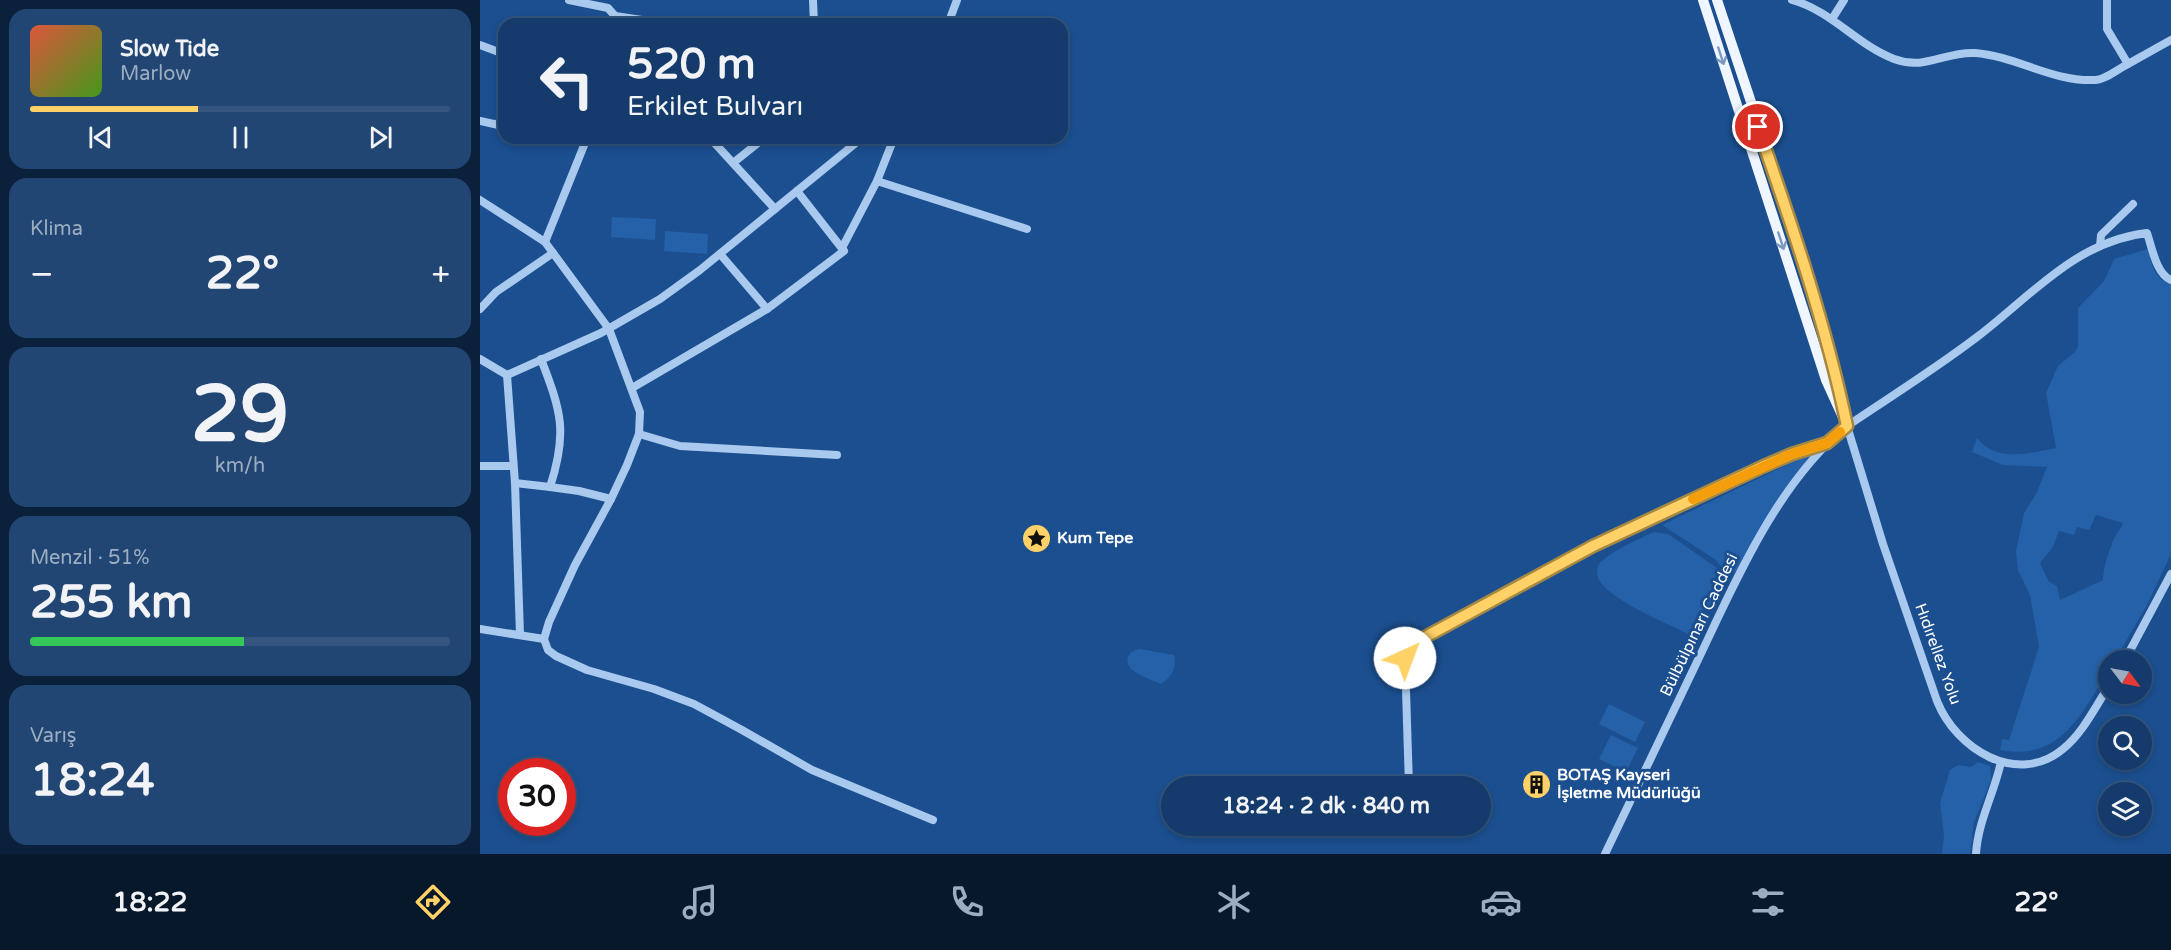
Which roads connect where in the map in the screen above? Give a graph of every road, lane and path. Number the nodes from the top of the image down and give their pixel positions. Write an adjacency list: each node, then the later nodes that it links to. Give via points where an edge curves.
1 (568, 0): 9 (street, via 608,8)
2 (813, 0): 10 (street)
3 (957, 0): 11 (street)
4 (1703, 0): 44 (main road, one-way to 44, via 1826,380)
5 (1717, 0): 44 (main road, via 1785,204 1837,376)
6 (1792, 0): 12 (street)
7 (1844, 0): 12 (street)
8 (2107, 0): 16 (street, via 2107,29)
9 (613, 18)
10 (814, 18)
11 (950, 18)
12 (1832, 19): 16 (street, via 1883,54 1910,63 1976,54 2050,75 2097,81)
13 (2171, 40): 16 (street)
14 (480, 45): 15 (street)
15 (498, 52)
16 (2128, 64)
17 (480, 121): 18 (street)
18 (498, 125)
19 (585, 144): 31 (street)
20 (716, 144): 24 (street)
21 (757, 144): 24 (street)
22 (853, 144): 26 (street)
23 (892, 144): 25 (street)
24 (733, 163): 29 (street)
25 (877, 181): 30 (street); 33 (street)
26 (797, 191): 29 (street); 33 (street)
27 (480, 200): 31 (street)
28 (2133, 204): 32 (street, via 2101,235)
29 (775, 209): 35 (street)
30 (1027, 229)
31 (545, 242): 34 (street)
32 (2100, 246): 36 (street, Bülbülpınarı Caddesi, via 2147,233 2159,267); 44 (street, Bülbülpınarı Caddesi, via 2061,268 1961,349)
33 (842, 249): 38 (street, via 844,252)
34 (553, 253): 37 (street, via 496,292); 39 (street)
35 (720, 254): 38 (street); 39 (street, via 660,298)
36 (2171, 280)
37 (480, 309)
38 (767, 309): 43 (street)
39 (609, 328): 41 (street); 43 (street)
40 (480, 359): 42 (street)
41 (542, 359): 42 (street); 51 (street, via 561,425 559,458)
42 (507, 375): 49 (street)
43 (632, 388): 45 (street, via 640,412)
44 (1847, 426): 46 (street, Bülbülpınarı Caddesi); 59 (street, Hıdırellez Yolu, via 1939,707 1963,739)
45 (639, 434): 47 (street, via 680,446); 52 (street)
46 (1827, 443): 60 (street, via 1764,466 1593,546 1416,642 1405,658); 62 (street, Bülbülpınarı Caddesi, via 1784,499 1751,554)
47 (837, 455)
48 (480, 466): 49 (street)
49 (512, 466): 50 (street)
50 (515, 483): 51 (street); 55 (street)
51 (550, 487): 52 (street)
52 (612, 499): 56 (street, via 562,592)
53 (2171, 574): 57 (street)
54 (480, 629): 55 (street)
55 (520, 635): 56 (street)
56 (544, 639): 61 (street, via 550,652 565,660 694,704 812,770)
57 (2130, 650)
58 (2098, 703): 59 (street, Hıdırellez Yolu, via 2080,731 2055,755 2030,764)
59 (2001, 762): 63 (street, via 1981,821)
60 (1408, 776)
61 (933, 820)
62 (1605, 854)
63 (1976, 854)

